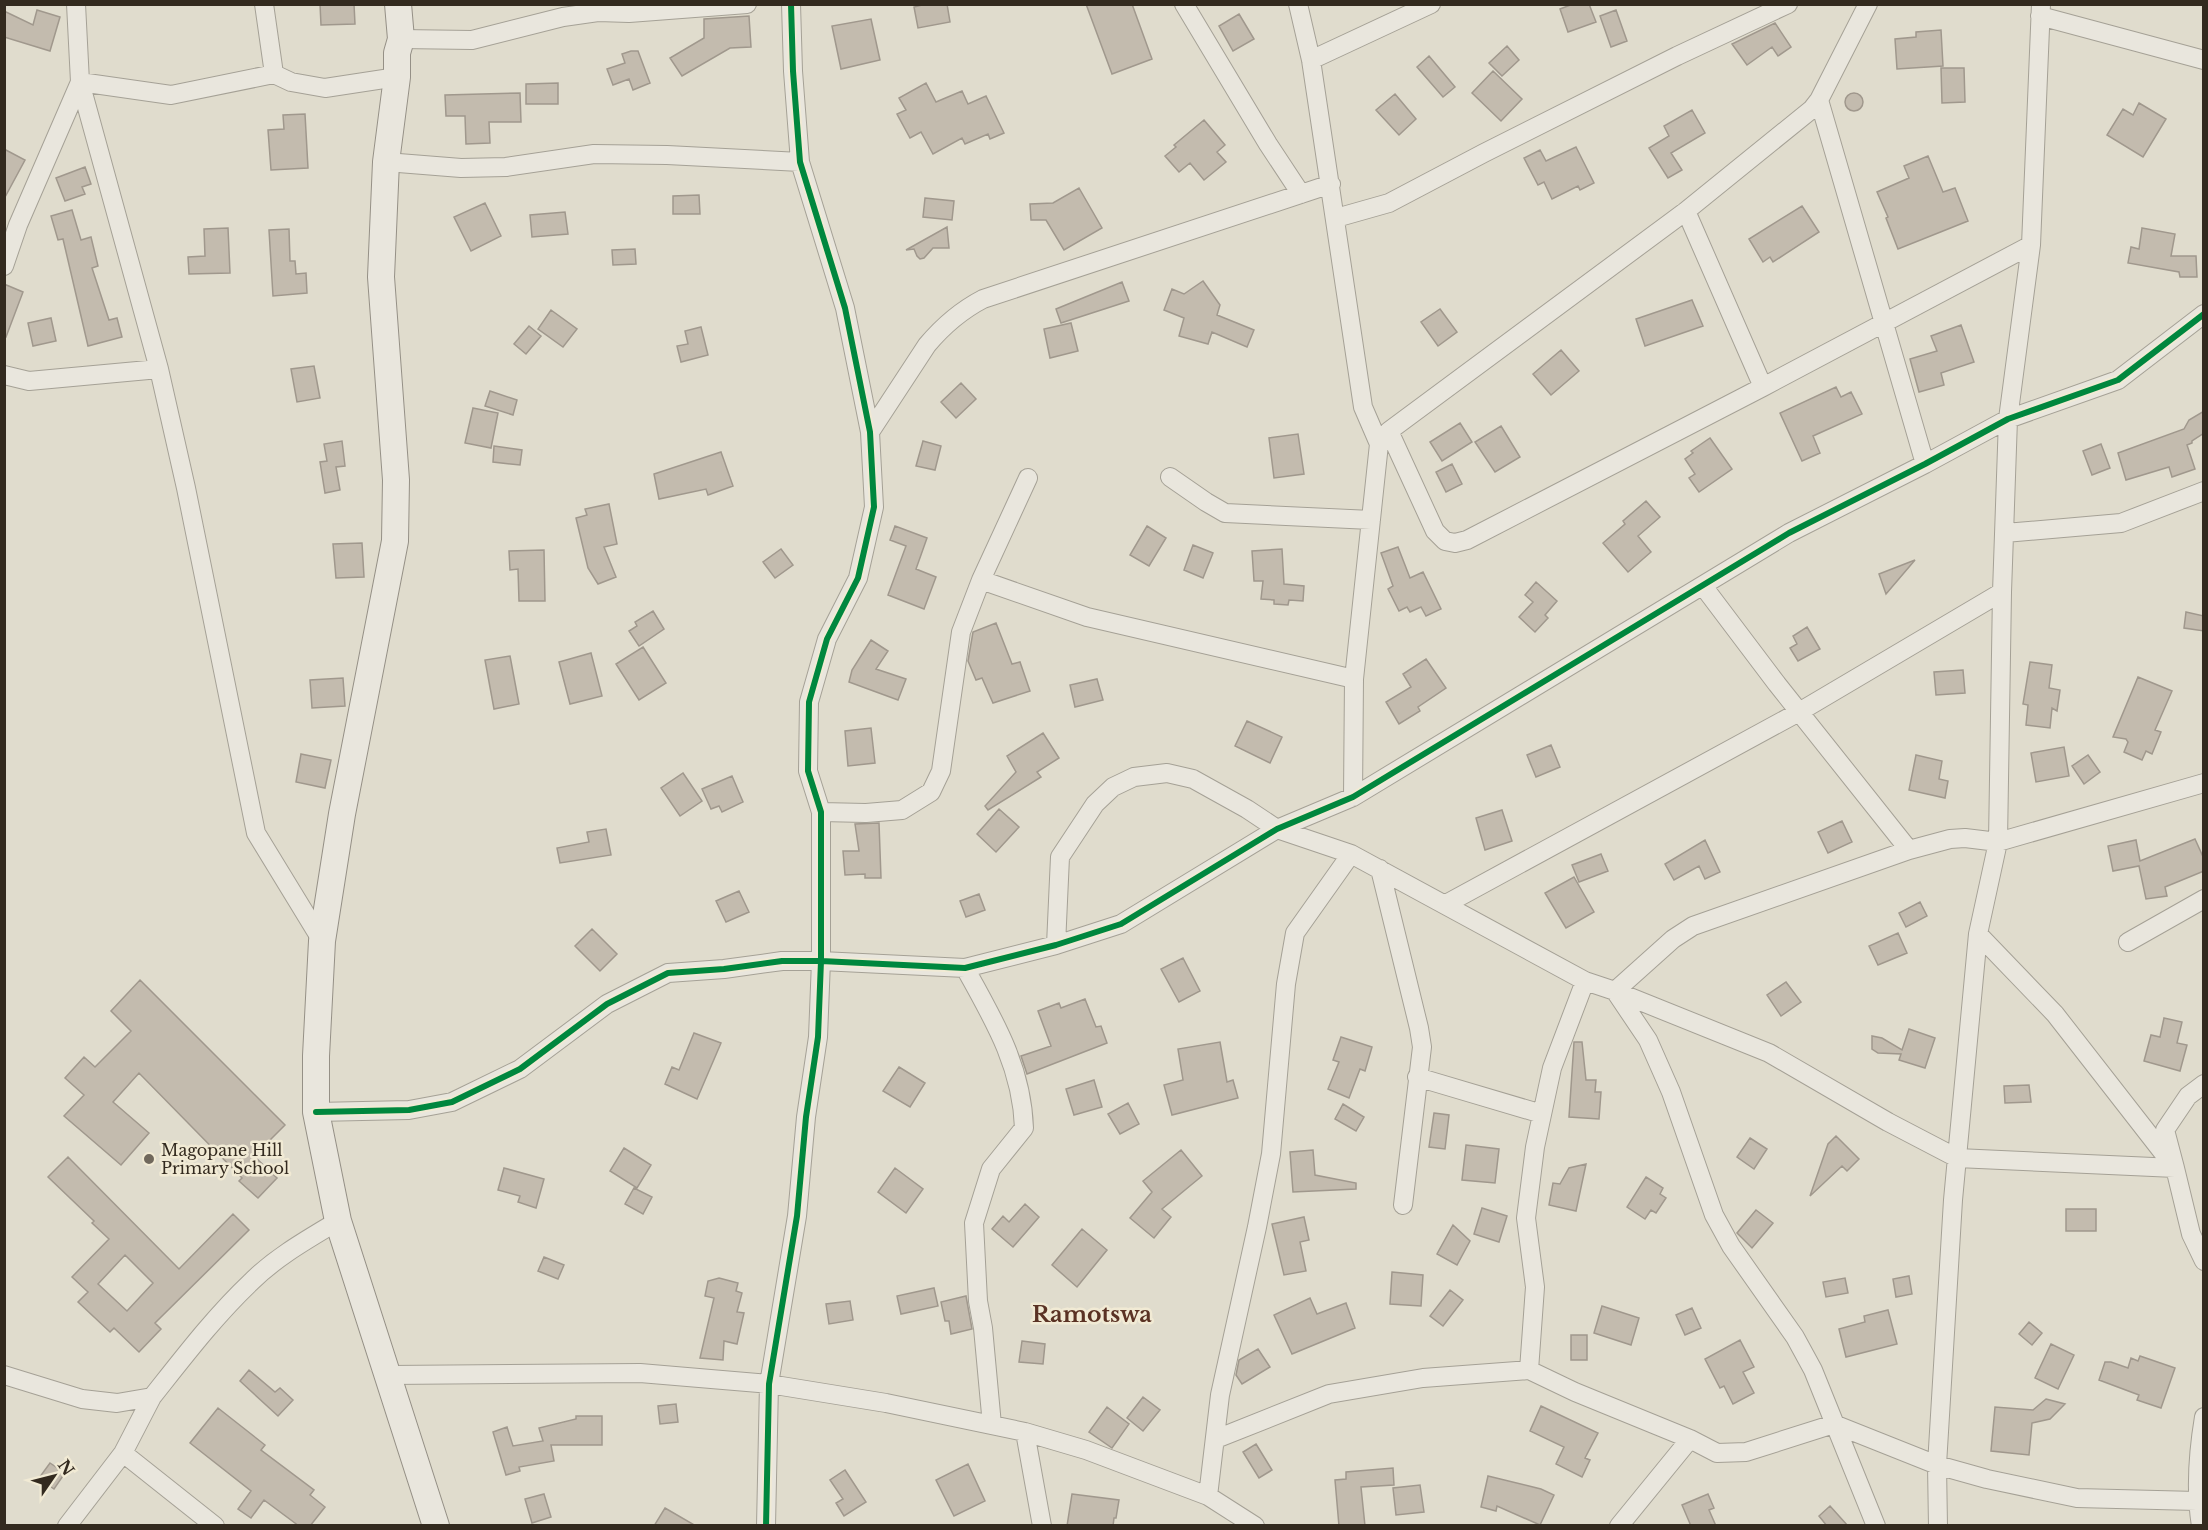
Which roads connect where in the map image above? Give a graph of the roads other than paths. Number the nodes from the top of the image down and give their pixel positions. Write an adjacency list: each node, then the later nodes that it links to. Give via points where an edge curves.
1 (76, 4): 17 (street)
2 (264, 4): 15 (street)
3 (398, 4): 12 (street)
4 (747, 4): 12 (street, via 598,12 472,40)
5 (791, 4): 20 (street)
6 (1184, 4): 22 (street)
7 (1298, 4): 13 (street)
8 (1431, 4): 13 (street)
9 (1788, 4): 24 (street, via 1677,56 1389,203)
10 (1868, 4): 18 (street)
11 (2040, 10): 14 (street); 25 (street)
12 (401, 39): 16 (street, via 396,53)
13 (1311, 60): 21 (street)
14 (2204, 60)
15 (274, 74): 16 (street, via 291,82 325,88); 17 (street, via 171,95)
16 (397, 77): 19 (street)
17 (80, 82): 26 (street); 29 (street)
18 (1819, 100): 23 (street); 28 (street)
19 (386, 162): 20 (street, via 506,167 594,154); 57 (street, via 381,277 396,480 395,541)
20 (800, 162): 33 (street, via 845,308)
21 (1331, 184): 22 (street); 24 (street)
22 (1301, 194): 33 (street, via 982,299 966,308 927,345)
23 (1686, 211): 31 (street); 34 (street)
24 (1336, 218): 34 (street, via 1363,407)
25 (2031, 245): 28 (street); 32 (street)
26 (4, 266)
27 (2204, 314): 32 (street, via 2118,380)
28 (1883, 323): 31 (street); 35 (street)
29 (159, 369): 30 (street, via 29,381); 57 (street, via 256,833)
30 (4, 375)
31 (1763, 387): 34 (street, via 1455,543 1445,542 1436,531)
32 (2008, 419): 35 (street); 40 (street)
33 (870, 432): 48 (street, via 873,507 858,578 827,639 809,702 808,771)
34 (1384, 437): 39 (street)
35 (1925, 464): 42 (street, via 1789,533)
36 (1170, 477): 39 (street, via 1225,513)
37 (1028, 478): 41 (street)
38 (2204, 491): 40 (street, via 2121,523)
39 (1371, 520): 44 (street)
40 (2005, 533): 43 (street)
41 (981, 580): 44 (street, via 1086,617); 48 (street, via 961,632 941,771 931,792 902,810)
42 (1704, 586): 45 (street); 47 (street)
43 (2002, 592): 45 (street); 50 (street)
44 (1354, 679): 47 (street)
45 (1799, 712): 51 (street); 55 (street)
46 (2204, 783): 50 (street)
47 (1353, 798): 49 (street)
48 (821, 812): 60 (street)
49 (1277, 829): 52 (street); 59 (street, via 1121,924); 59 (street, via 1193,779 1167,773 1134,777 1113,787 1095,804 1060,857)
50 (1998, 842): 51 (street, via 1950,839); 56 (street)
51 (1909, 850): 63 (street, via 1693,926)
52 (1351, 854): 53 (street); 82 (street, via 1295,933 1286,984 1271,1154 1220,1395)
53 (1380, 869): 55 (street); 64 (street, via 1419,1029 1422,1047)
54 (2204, 899): 58 (street)
55 (1446, 904): 62 (street)
56 (1978, 934): 68 (street); 69 (street, via 2055,1014)
57 (322, 941): 66 (street)
58 (2128, 942)
59 (1056, 945): 61 (street)
60 (821, 961): 61 (street); 66 (street, via 782,961 668,973 607,1004 520,1070 452,1102 409,1110); 76 (street, via 818,1037 797,1216)
61 (965, 968): 80 (street, via 1000,1032 1023,1102 1024,1128 991,1169 974,1223)
62 (1585, 981): 63 (street); 67 (street, via 1552,1068)
63 (1615, 991): 68 (street, via 1769,1053); 79 (street, via 1648,1040 1671,1092 1714,1215 1795,1337)
64 (1417, 1077): 67 (street); 70 (street)
65 (2204, 1084): 69 (street, via 2188,1096 2165,1130)
66 (316, 1112): 71 (street)
67 (1542, 1114): 73 (street, via 1526,1218 1535,1287)
68 (1957, 1158): 69 (street); 85 (street)
69 (2175, 1168): 72 (street, via 2191,1234)
70 (1403, 1205)
71 (338, 1221): 75 (street); 77 (street, via 297,1245 252,1281 209,1326)
72 (2204, 1261)
73 (1529, 1370): 82 (street, via 1423,1378 1329,1394); 83 (street)
74 (4, 1375): 77 (street, via 82,1399 117,1403)
75 (388, 1375): 76 (street, via 640,1373); 90 (street)
76 (769, 1383): 80 (street); 91 (street)
77 (152, 1397): 84 (street)
78 (2204, 1417): 87 (street)
79 (1834, 1424): 83 (street, via 1746,1452 1717,1453); 85 (street); 95 (street)
80 (992, 1425): 81 (street)
81 (1025, 1432): 86 (street, via 1086,1450); 92 (street)
82 (1216, 1439): 86 (street)
83 (1690, 1439): 94 (street)
84 (123, 1453): 88 (street); 89 (street)
85 (1937, 1465): 87 (street, via 2077,1498); 96 (street)
86 (1209, 1496): 93 (street)
87 (2197, 1501): 97 (street)
88 (67, 1526)
89 (215, 1526)
90 (435, 1526)
91 (766, 1526)
92 (1042, 1526)
93 (1255, 1526)
94 (1618, 1526)
95 (1876, 1526)
96 (1938, 1526)
97 (2201, 1526)

